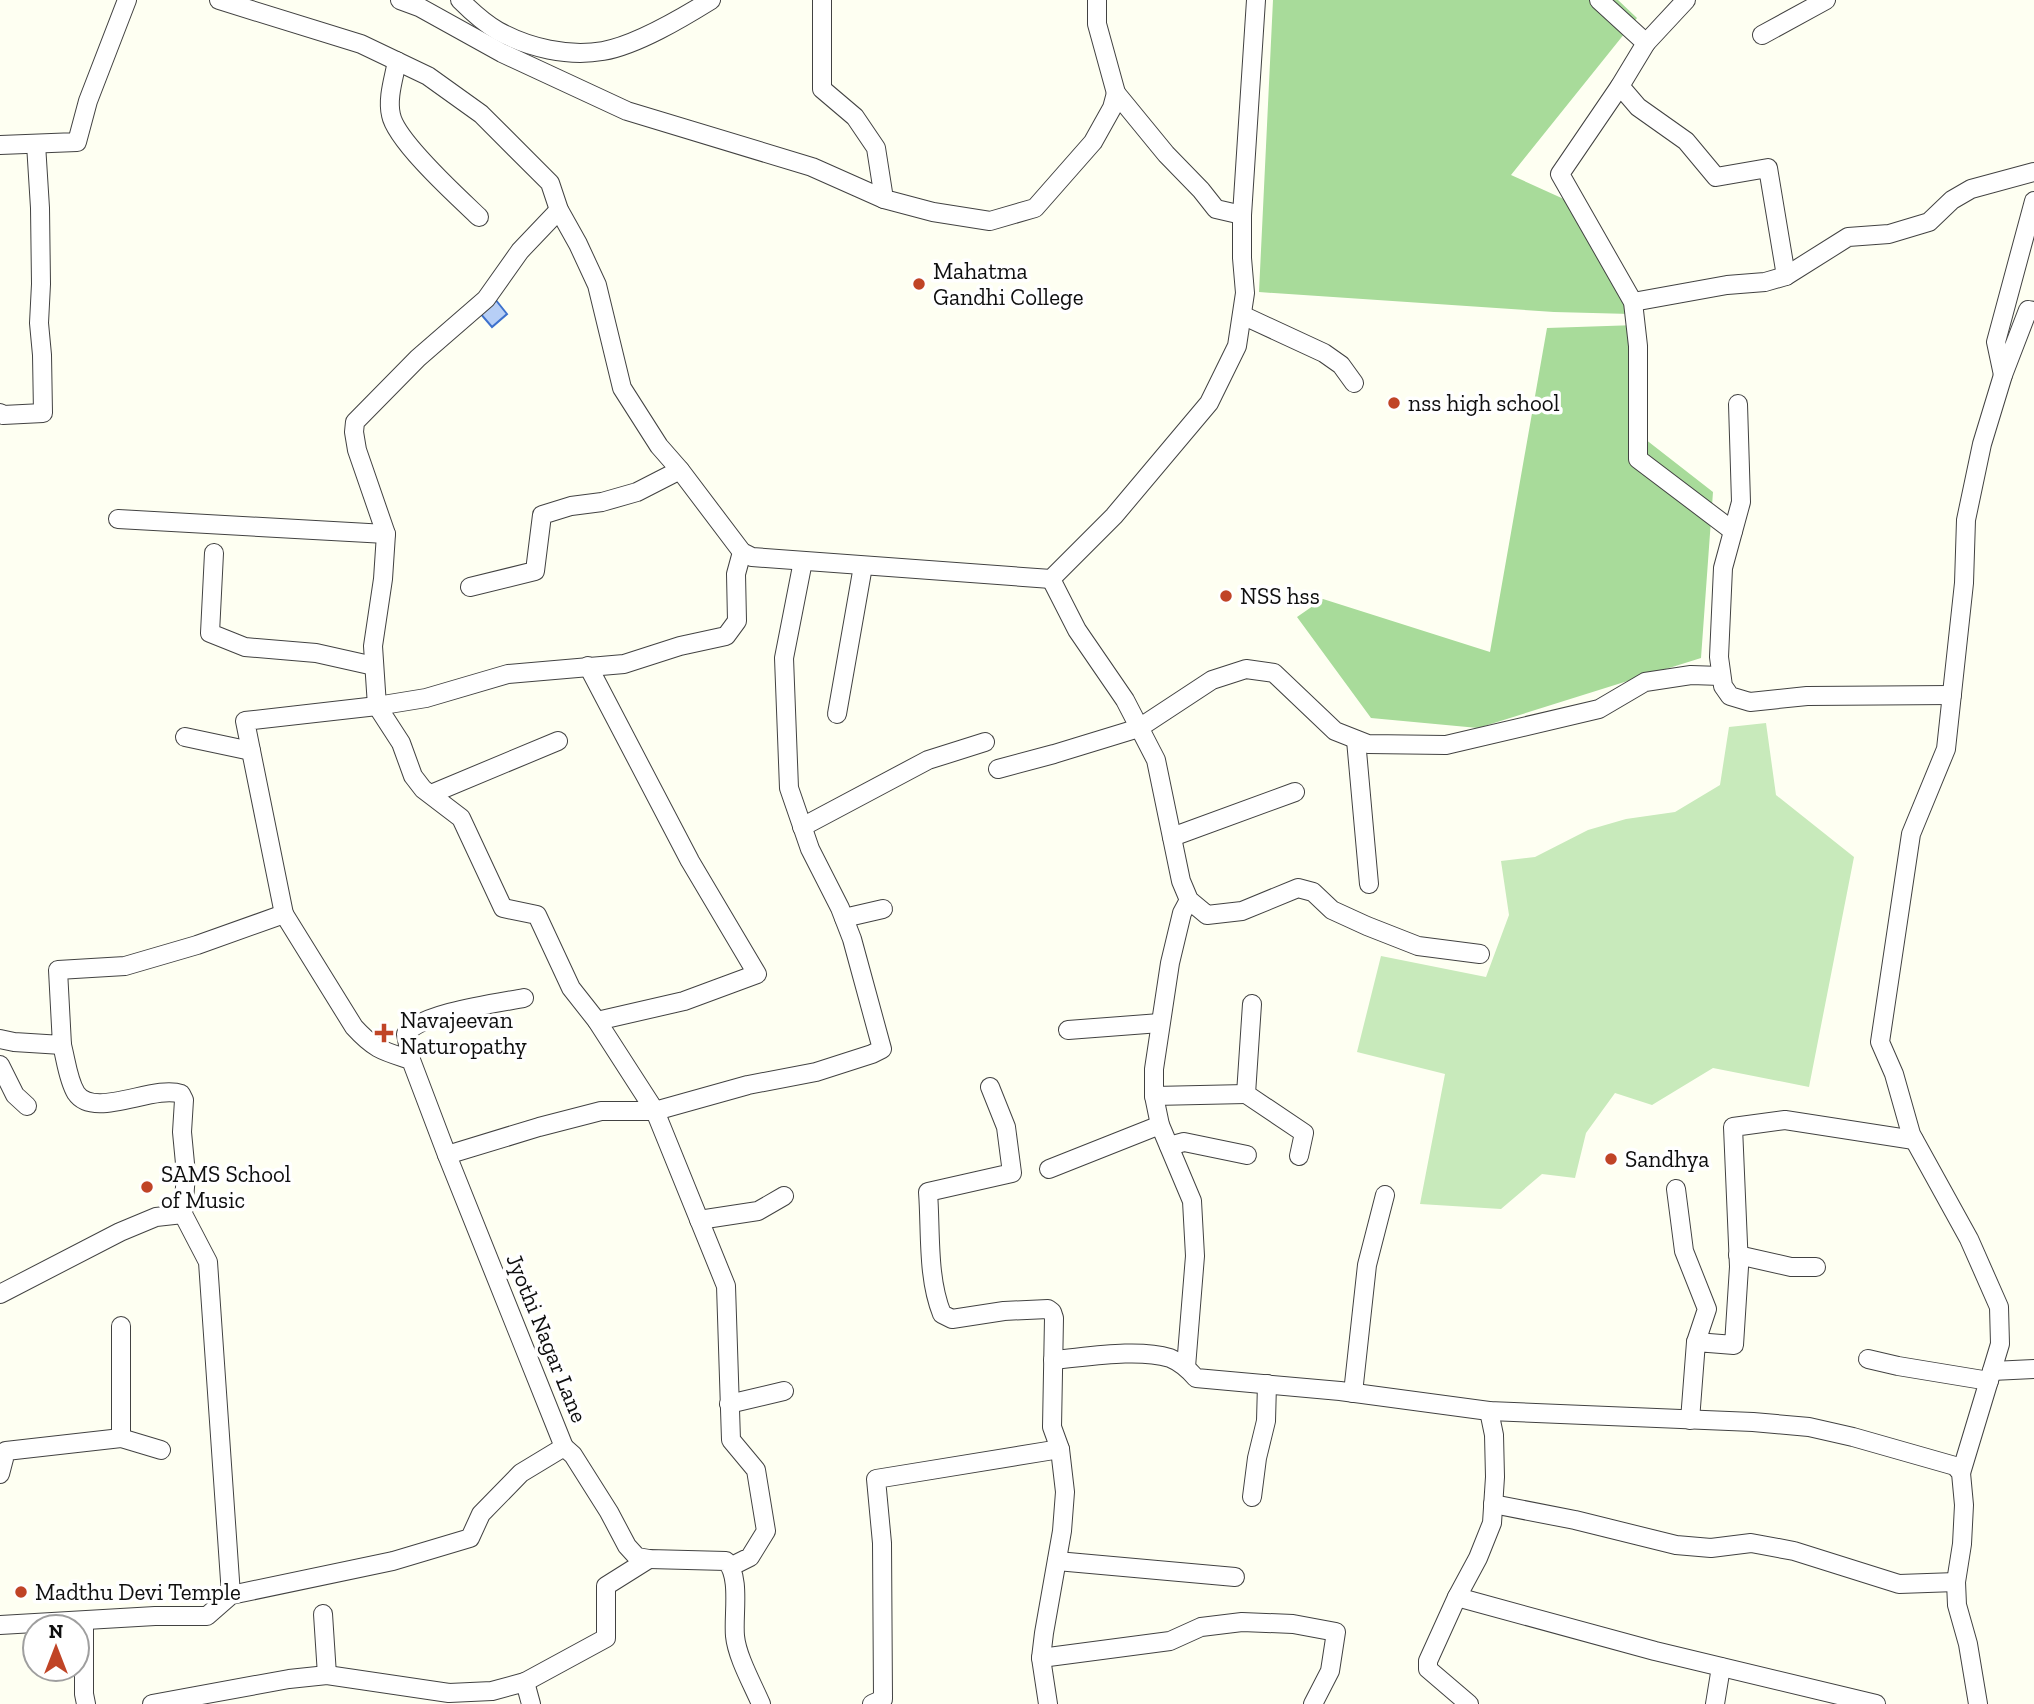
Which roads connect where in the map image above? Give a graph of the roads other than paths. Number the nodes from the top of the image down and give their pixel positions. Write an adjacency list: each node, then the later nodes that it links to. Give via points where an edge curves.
1 (127, 0): 17 (street, via 77,142)
2 (219, 0): 14 (street, via 361,44)
3 (400, 0): 20 (street, via 627,111 812,167)
4 (460, 0): 5 (street, via 497,30 538,48 571,52 603,51 636,40)
5 (711, 0)
6 (822, 0): 20 (street, via 822,89 855,117 876,148)
7 (1097, 0): 16 (street, via 1097,24)
8 (1256, 0): 23 (street)
9 (1599, 0): 13 (street)
10 (1686, 0): 13 (street)
11 (1826, 0): 12 (street)
12 (1762, 35)
13 (1646, 43): 15 (street)
14 (397, 61): 22 (street, via 428,76 481,114 550,183); 24 (street, via 391,117 429,169)
15 (1620, 86): 25 (street, via 1638,107 1686,141 1716,177 1768,168); 26 (street, via 1560,174)
16 (1116, 93): 20 (street, via 1093,142 1035,208 990,221); 23 (street, via 1216,209)
17 (36, 144): 18 (street); 32 (street, via 43,413)
18 (0, 145)
19 (2034, 172): 25 (street, via 1971,189 1929,222 1889,234 1848,237)
20 (884, 199)
21 (2034, 201): 29 (street, via 1996,342)
22 (559, 210): 33 (street, via 597,285 622,388); 36 (street, via 520,251 486,299 418,358 355,422 357,450)
23 (1241, 215): 28 (street, via 1245,293)
24 (479, 217)
25 (1786, 275): 26 (street)
26 (1633, 302): 35 (street, via 1638,346 1638,459)
27 (2034, 311): 29 (street, via 2028,310)
28 (1241, 315): 30 (street, via 1324,353 1341,365); 41 (street, via 1237,346 1209,403 1114,516)
29 (2003, 375): 46 (street, via 1966,520)
30 (1354, 383)
31 (1738, 404): 35 (street, via 1741,502)
32 (0, 413)
33 (680, 470): 37 (street); 42 (street, via 637,492 542,515 536,571)
34 (118, 519): 36 (street)
35 (1733, 531): 45 (street, via 1723,568)
36 (386, 534): 43 (street)
37 (742, 552): 39 (street); 44 (street, via 736,574 737,621 726,636 624,664)
38 (214, 553): 43 (street, via 210,633 245,648 316,653)
39 (803, 561): 40 (street); 58 (street, via 784,658 789,788)
40 (863, 566): 41 (street); 48 (street)
41 (1052, 579): 49 (street, via 1077,630)
42 (470, 587)
43 (374, 666): 47 (street)
44 (588, 666): 47 (street, via 508,674 426,698); 68 (street, via 690,861 757,974 684,1001)
45 (1721, 676): 46 (street, via 1730,696 1750,702 1807,696); 51 (street, via 1645,682 1599,709 1447,745)
46 (1952, 695): 81 (street, via 1946,749 1911,834 1880,1042)
47 (377, 706): 54 (street, via 245,721); 57 (street, via 401,743 413,776)
48 (837, 714)
49 (1139, 728): 51 (street, via 1212,680 1246,669 1274,673 1335,731); 55 (street); 59 (street, via 1156,760)
50 (185, 737): 54 (street)
51 (1356, 740): 60 (street)
52 (558, 741): 57 (street)
53 (985, 743): 58 (street, via 928,760)
54 (251, 751): 63 (street)
55 (998, 769)
56 (1295, 792): 59 (street)
57 (431, 794): 68 (street, via 461,818 503,908 537,915 570,988)
58 (802, 827): 64 (street)
59 (1172, 837): 61 (street)
60 (1369, 884)
61 (1189, 900): 65 (street, via 1207,915 1218,914 1242,911 1298,888 1312,892 1332,910 1418,946); 69 (street, via 1177,929)
62 (883, 909): 64 (street)
63 (284, 914): 72 (street, via 125,965 58,970); 73 (street, via 354,1027 369,1044)
64 (844, 918): 79 (street, via 882,1049 816,1072)
65 (1480, 954)
66 (524, 998): 73 (street, via 451,1012 412,1027 406,1034)
67 (1252, 1004): 76 (street)
68 (597, 1021): 79 (street)
69 (1160, 1023): 70 (street); 77 (street)
70 (1068, 1030)
71 (0, 1039): 72 (street)
72 (62, 1045): 90 (street, via 73,1087 81,1099 98,1104 169,1091 183,1096)
73 (411, 1060): 83 (street, Jyothi Nagar Lane)
74 (0, 1065): 78 (street)
75 (990, 1087): 98 (street, via 1006,1127 1012,1173 928,1192 936,1300 942,1314 952,1319 1048,1309 1054,1318)
76 (1246, 1094): 77 (street); 85 (street, via 1304,1132)
77 (1154, 1096): 80 (street)
78 (27, 1106)
79 (655, 1111): 83 (street, via 601,1111); 91 (street)
80 (1160, 1125): 82 (street); 86 (street)
81 (1914, 1140): 92 (street, via 1785,1120 1734,1127); 101 (street, via 1969,1239 1999,1307 2000,1344)
82 (1169, 1146): 84 (street, via 1184,1142); 99 (street, via 1192,1201 1195,1256)
83 (447, 1155): 109 (street, Jyothi Nagar Lane)
84 (1247, 1155)
85 (1299, 1156)
86 (1049, 1169)
87 (1676, 1189): 96 (street, via 1684,1251 1707,1309)
88 (1385, 1195): 104 (street, via 1367,1265)
89 (784, 1196): 91 (street, via 758,1211)
90 (183, 1214): 94 (street, via 156,1217 120,1232); 121 (street, via 208,1262)
91 (699, 1220): 105 (street, via 726,1286)
92 (1738, 1255): 93 (street, via 1791,1267); 96 (street, via 1734,1345)
93 (1816, 1267)
94 (0, 1294)
95 (121, 1326): 108 (street)
96 (1696, 1342): 107 (street)
97 (1868, 1359): 101 (street)
98 (1053, 1360): 99 (street, via 1151,1355); 110 (street, via 1052,1427)
99 (1186, 1367): 102 (street, via 1196,1378)
100 (2034, 1370): 101 (street)
101 (1990, 1376): 112 (street)
102 (1267, 1384): 104 (street); 114 (street, via 1266,1422)
103 (784, 1391): 105 (street)
104 (1353, 1393): 106 (street)
105 (729, 1404): 118 (street, via 731,1440 756,1471 766,1531 750,1557)
106 (1489, 1411): 107 (street); 115 (street, via 1494,1435)
107 (1690, 1420): 112 (street, via 1810,1427 1940,1461)
108 (121, 1438): 111 (street); 113 (street, via 6,1451)
109 (564, 1447): 116 (street, via 627,1546 637,1557); 121 (street, Jyothi Nagar Lane, via 521,1473 481,1514 470,1538 393,1560)
110 (1060, 1449): 117 (street, via 1065,1492); 136 (street, via 876,1479 882,1543 883,1699)
111 (161, 1450)
112 (1961, 1473): 120 (street, via 1964,1505)
113 (0, 1474)
114 (1252, 1497)
115 (1493, 1504): 120 (street, via 1675,1545 1711,1548 1751,1543 1794,1551 1899,1584); 122 (street, via 1492,1523 1479,1558)
116 (649, 1559): 118 (street, via 726,1560); 130 (street, via 606,1586 606,1638)
117 (1057, 1561): 119 (street); 127 (street)
118 (732, 1566): 135 (street, via 735,1639)
119 (1235, 1577)
120 (1956, 1582): 142 (street)
121 (231, 1595): 124 (street, Jyothi Nagar Lane, via 207,1616)
122 (1457, 1597): 128 (street); 139 (street, via 1428,1669)
123 (323, 1614): 129 (street)
124 (91, 1621)
125 (21, 1624): 126 (street, Jyothi Nagar Lane)
126 (0, 1625)
127 (1041, 1658): 137 (street); 138 (street, via 1170,1640 1201,1627 1241,1622 1336,1632 1330,1671)
128 (1721, 1667): 140 (street); 141 (street)
129 (327, 1675): 130 (street, via 449,1693 492,1691); 133 (street)
130 (525, 1682): 134 (street)
131 (84, 1683): 132 (street)
132 (86, 1704)
133 (152, 1704)
134 (531, 1704)
135 (761, 1704)
136 (872, 1704)
137 (1048, 1704)
138 (1313, 1704)
139 (1469, 1704)
140 (1715, 1704)
141 (1876, 1704)
142 (1978, 1704)

